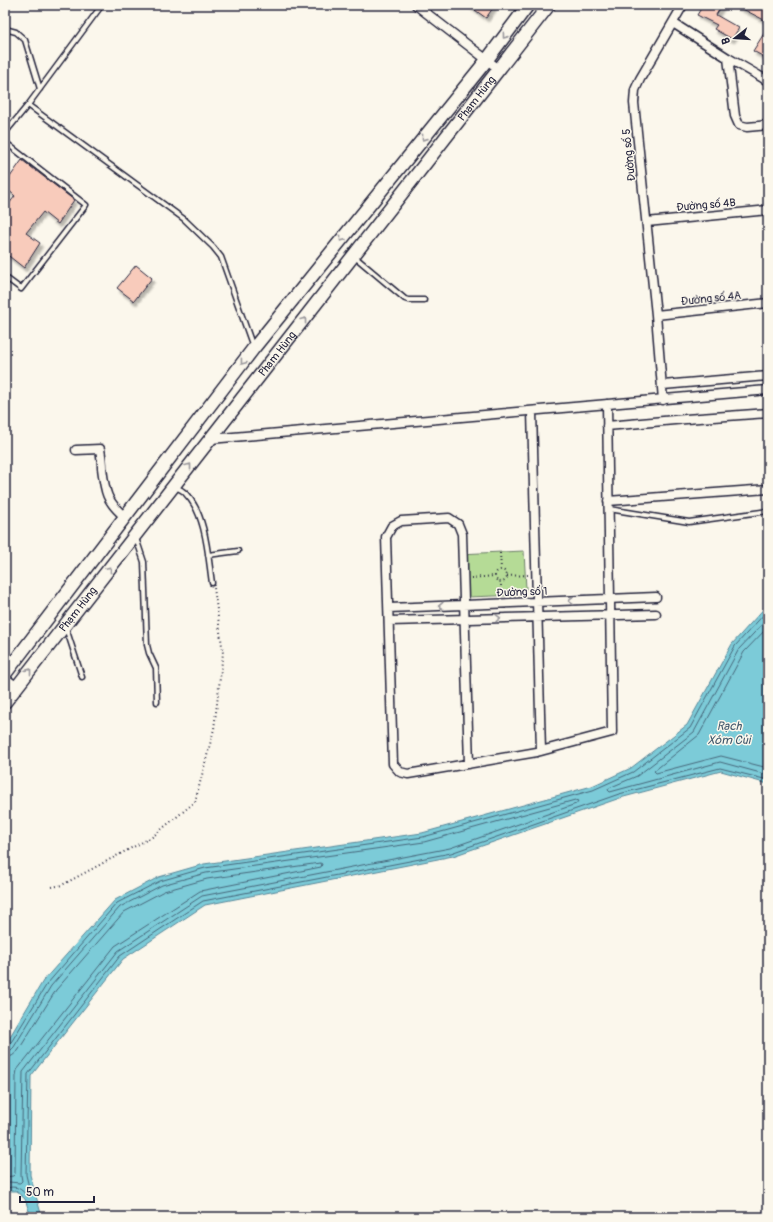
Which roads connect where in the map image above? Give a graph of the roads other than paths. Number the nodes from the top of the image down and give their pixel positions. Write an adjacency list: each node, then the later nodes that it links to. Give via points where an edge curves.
1 (102, 5): 12 (lane)
2 (416, 5): 9 (street)
3 (528, 5): 9 (main road, Phạm Hùng, one-way to 9)
4 (549, 5): 10 (main road, Phạm Hùng)
5 (683, 5): 6 (street, Đường số 5)
6 (673, 23): 8 (street); 18 (street, Đường số 5, via 635,90 634,103)
7 (5, 29): 12 (lane, via 16,32 25,40)
8 (728, 58): 11 (street); 14 (street, via 735,116 739,125)
9 (486, 61): 10 (street); 24 (main road, Phạm Hùng, one-way to 24)
10 (500, 70): 19 (main road, Phạm Hùng)
11 (768, 81)
12 (40, 89): 13 (lane)
13 (28, 105): 15 (lane); 24 (lane, via 184,220 213,248 221,257)
14 (768, 125)
15 (5, 133)
16 (5, 142): 20 (lane, via 86,205 20,289)
17 (768, 210): 18 (street, Đường số 4B)
18 (647, 222): 23 (street, Đường số 5)
19 (354, 256): 21 (lane, via 405,299); 33 (main road, Phạm Hùng, one-way to 19)
20 (5, 277)
21 (424, 300)
22 (768, 303): 23 (street, Đường số 4A)
23 (656, 315): 26 (street, Đường số 5)
24 (253, 349): 39 (main road, Phạm Hùng, one-way to 39)
25 (768, 376): 26 (street)
26 (663, 385): 28 (street, Đường số 5)
27 (768, 390): 28 (street)
28 (664, 400): 29 (street)
29 (606, 404): 30 (street); 32 (street)
30 (532, 411): 33 (street); 46 (street)
31 (768, 413): 32 (street)
32 (607, 426): 37 (street)
33 (210, 439): 35 (main road, Phạm Hùng, one-way to 33)
34 (76, 450): 39 (street, via 100,449 104,488 114,508)
35 (174, 485): 40 (main road, Phạm Hùng); 42 (lane, via 186,494 197,512)
36 (768, 489): 37 (street)
37 (608, 505): 38 (lane, via 689,522); 45 (street)
38 (768, 511)
39 (125, 518): 55 (main road, Phạm Hùng)
40 (135, 536): 54 (main road, Phạm Hùng, one-way to 40); 60 (lane, via 144,562 147,645 156,668)
41 (238, 551): 42 (lane)
42 (208, 555): 43 (lane)
43 (213, 585)
44 (656, 597): 45 (street, Đường số 1)
45 (610, 599): 46 (street, Đường số 1, one-way to 46); 50 (street)
46 (537, 602): 47 (street, Đường số 1); 51 (street)
47 (465, 605): 48 (street, Đường số 1, one-way to 48); 48 (street, via 462,534 458,524 449,518 401,521 392,526 386,537); 52 (street)
48 (389, 608): 53 (street)
49 (656, 614): 50 (street)
50 (610, 615): 51 (street); 61 (street, via 612,732)
51 (537, 617): 52 (street, one-way to 51); 61 (street)
52 (465, 619): 53 (street); 62 (street)
53 (389, 621): 62 (street, via 393,764 400,772 408,774)
54 (65, 625): 56 (lane); 58 (main road, Phạm Hùng, one-way to 54)
55 (5, 674)
56 (82, 677)
57 (5, 678): 58 (street)
58 (17, 687): 59 (main road, Phạm Hùng)
59 (5, 702)
60 (157, 702)
61 (541, 751): 62 (street)
62 (469, 764)

